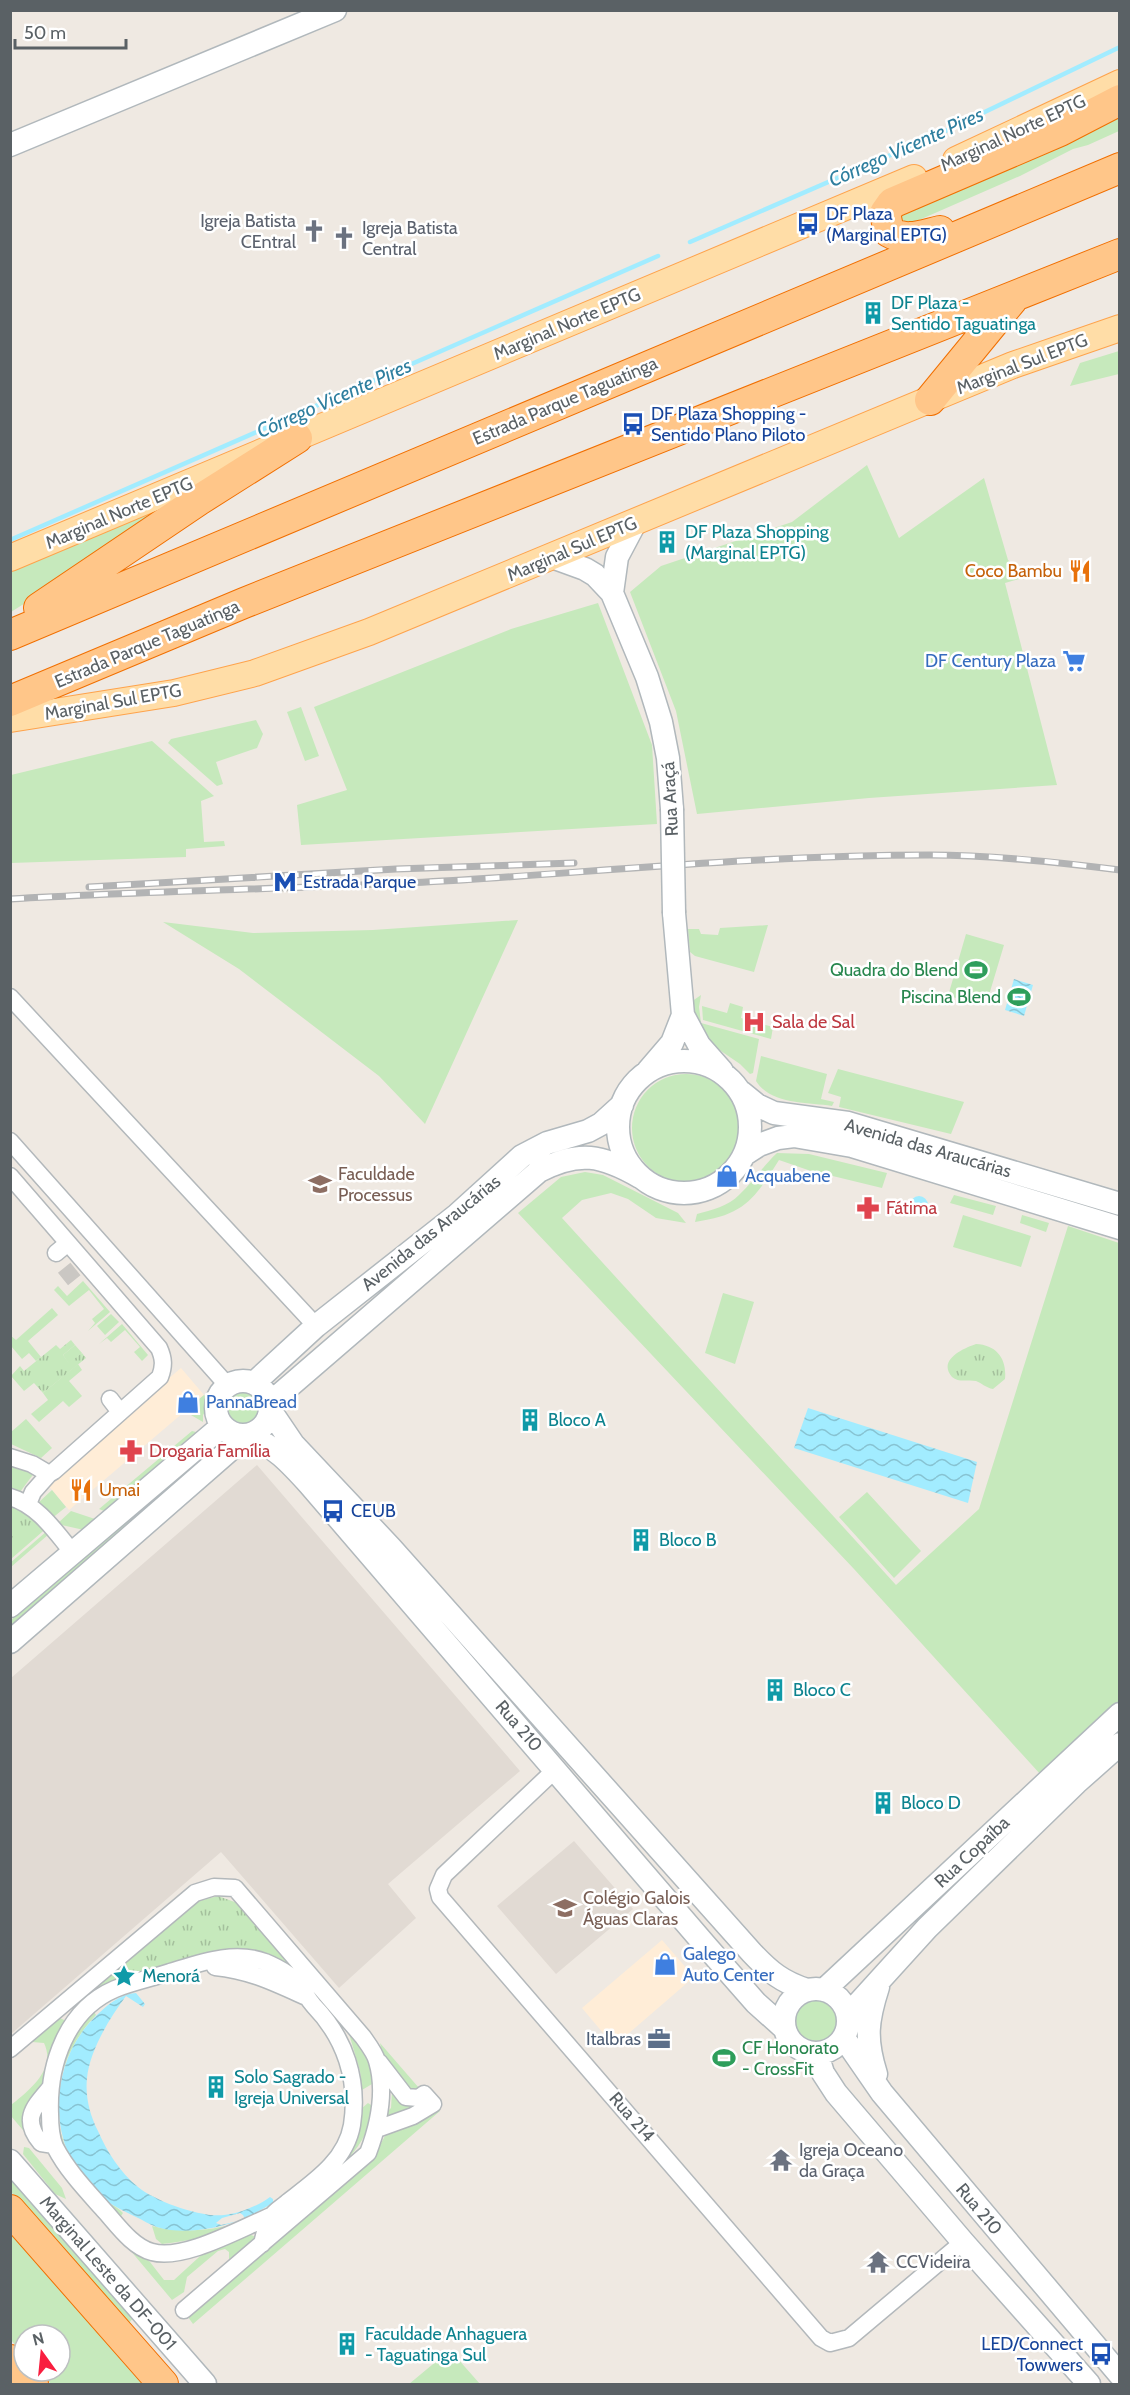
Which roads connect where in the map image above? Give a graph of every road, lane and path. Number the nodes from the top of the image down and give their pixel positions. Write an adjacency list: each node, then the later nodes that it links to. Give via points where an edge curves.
1 (335, 10): 4 (main road)
2 (1119, 83): 11 (main road, Marginal Norte EPTG, via 833,214)
3 (1119, 100): 6 (highway, via 1060,131 892,203 885,213 889,231 908,239)
4 (10, 145)
5 (1119, 168): 6 (highway, Estrada Parque Taguatinga)
6 (1007, 215): 17 (highway, Estrada Parque Taguatinga)
7 (1119, 254): 8 (highway, Estrada Parque Taguatinga)
8 (1014, 297): 10 (highway); 18 (highway, Estrada Parque Taguatinga, via 244,603)
9 (1119, 328): 10 (main road, Marginal Sul EPTG, via 1013,365)
10 (930, 400): 12 (main road, Marginal Sul EPTG)
11 (297, 438): 13 (main road, Marginal Norte EPTG); 16 (highway)
12 (635, 523): 14 (main road, Marginal Sul EPTG); 15 (main road, via 617,557)
13 (10, 558)
14 (552, 558): 15 (main road, Rua Araçá, via 595,575); 19 (main road, Marginal Sul EPTG, via 255,673 174,693)
15 (612, 593): 21 (main road, Rua Araçá, bridge, via 662,722 672,809 674,913)
16 (10, 626)
17 (10, 635)
18 (10, 701)
19 (10, 719)
20 (10, 997): 33 (street)
21 (683, 1015): 22 (main road, Rua Araçá, via 672,1043); 23 (main road, Rua Araçá, via 699,1045)
22 (644, 1075): 23 (main road, via 664,1065 686,1061 708,1066); 24 (main road)
23 (733, 1083): 26 (main road, via 749,1110 751,1132); 30 (main road, Avenida das Araucárias, via 757,1106 774,1113 848,1124)
24 (622, 1105): 28 (main road, via 618,1124 620,1144); 29 (main road, Avenida das Araucárias, via 588,1131 547,1143 522,1156)
25 (10, 1142): 35 (street)
26 (745, 1154): 28 (main road, via 725,1179 696,1192 676,1193); 32 (main road, Avenida das Araucárias, via 778,1138 794,1136 852,1146)
27 (10, 1176): 40 (street, via 66,1252 159,1348 163,1358 160,1377 119,1402)
28 (640, 1177): 29 (main road, Avenida das Araucárias, via 616,1163 576,1156)
29 (506, 1185): 31 (main road, Avenida das Araucárias)
30 (1119, 1204)
31 (465, 1222): 33 (main road, Avenida das Araucárias); 36 (main road, Avenida das Araucárias)
32 (1119, 1228)
33 (316, 1326): 34 (main road, Avenida das Araucárias)
34 (254, 1383): 35 (main road, via 236,1382); 36 (main road, via 264,1391)
35 (228, 1386): 37 (main road, via 216,1409)
36 (270, 1407): 38 (main road, via 263,1427); 51 (main road, Rua 210, via 293,1444 391,1548)
37 (222, 1426): 38 (main road); 43 (main road)
38 (247, 1435): 45 (main road); 48 (main road, Rua 210, via 283,1456 310,1485)
39 (10, 1457): 40 (street)
40 (49, 1474): 42 (street)
41 (11, 1496): 42 (street)
42 (28, 1504): 43 (street)
43 (73, 1553): 44 (main road)
44 (10, 1606)
45 (10, 1642)
46 (1119, 1714): 49 (main road, Rua Copaíba)
47 (1119, 1744): 49 (main road, Rua Copaíba)
48 (556, 1769): 56 (main road, Rua 210, via 750,1996); 66 (street, Rua 214, via 444,1875 438,1889 440,1898 821,2338 830,2343 849,2338)
49 (1068, 1776): 50 (main road, Rua Copaíba)
50 (1021, 1822): 52 (main road, Rua Copaíba); 53 (main road, Rua Copaíba)
51 (752, 1953): 52 (main road, via 794,1975 805,1976); 54 (main road, Rua 210, via 788,1984)
52 (852, 1962): 54 (main road, Rua Copaíba)
53 (880, 1980): 55 (main road, Rua Copaíba); 61 (main road, via 867,2040)
54 (816, 1990): 55 (main road, via 840,1999); 56 (main road, via 796,1995 788,2004)
55 (848, 2015): 57 (main road)
56 (784, 2028): 59 (main road, via 795,2047)
57 (844, 2038): 59 (main road, via 827,2052); 61 (main road, Rua 210)
58 (10, 2049): 60 (street, via 195,1893 214,1887 235,1888 346,2014)
59 (817, 2054): 66 (main road, Rua 210, via 836,2093)
60 (377, 2059): 62 (street, via 382,2088); 62 (street, via 406,2097 419,2098 424,2094 433,2104)
61 (882, 2093): 70 (main road, Rua 210)
62 (377, 2129): 67 (street, via 368,2153)
63 (10, 2161): 73 (main road, Marginal Leste da DF-001)
64 (10, 2210): 72 (highway)
65 (271, 2216): 65 (street, via 331,2167 352,2127 354,2092 342,2043 301,1987 281,1970 262,1961 242,1957 213,1959 113,1990 81,2013 53,2067 50,2122 54,2145 73,2176 134,2243 152,2252 173,2253); 67 (street)
66 (963, 2242): 74 (main road, Rua 210)
67 (261, 2244): 68 (street)
68 (184, 2310)
69 (10, 2360): 71 (highway)
70 (1119, 2375)
71 (33, 2385)
72 (164, 2385)
73 (205, 2385)
74 (1089, 2385)

